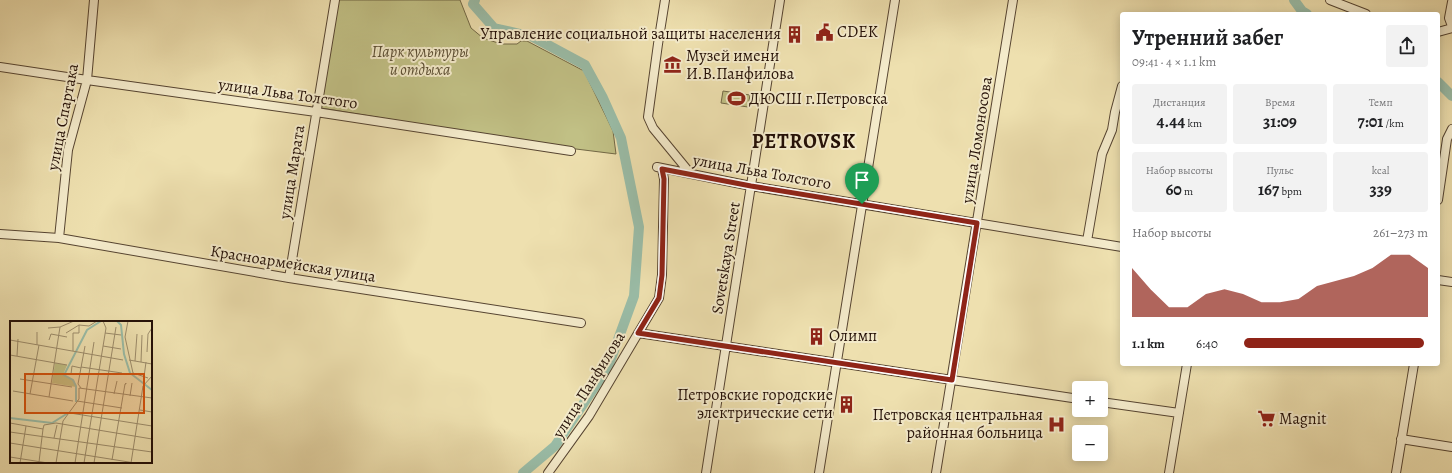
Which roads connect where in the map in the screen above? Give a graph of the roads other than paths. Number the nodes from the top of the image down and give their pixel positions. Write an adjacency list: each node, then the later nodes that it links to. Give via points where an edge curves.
1 (94, 0): 13 (street, улица Спартака)
2 (334, 0): 15 (street, улица Марата)
3 (665, 0): 19 (street, via 648,117 653,128)
4 (780, 0): 20 (street, Sovetskaya Street)
5 (894, 0): 22 (street)
6 (1013, 0): 23 (street, улица Ломоносова)
7 (1330, 0): 9 (street)
8 (1452, 2): 10 (street, via 1449,18)
9 (1361, 12)
10 (1452, 27): 11 (street)
11 (1440, 31)
12 (0, 67): 13 (street, улица Льва Толстого)
13 (87, 80): 15 (street, улица Льва Толстого); 25 (street, улица Спартака, via 68,150)
14 (1120, 93): 26 (street, via 1112,130 1102,154)
15 (316, 112): 17 (street, улица Льва Толстого); 28 (street, улица Марата)
16 (1452, 130): 21 (street, via 1447,139)
17 (571, 151)
18 (659, 168): 19 (street, улица Льва Толстого); 32 (street, улица Панфилова, via 664,179 662,275 659,298)
19 (690, 173): 20 (street, улица Льва Толстого)
20 (751, 186): 22 (street, улица Льва Толстого); 33 (street, Sovetskaya Street)
21 (1440, 186)
22 (862, 204): 23 (street, улица Льва Толстого); 34 (street)
23 (977, 223): 26 (street, улица Льва Толстого); 37 (street, улица Ломоносова)
24 (0, 234): 25 (street, Красноармейская улица)
25 (59, 238): 28 (street, Красноармейская улица)
26 (1087, 241): 27 (street, улица Льва Толстого)
27 (1120, 247)
28 (289, 278): 31 (street, Красноармейская улица)
29 (1440, 280): 30 (street)
30 (1452, 282)
31 (581, 323)
32 (638, 333): 33 (street); 43 (street, улица Панфилова, via 589,416)
33 (726, 345): 34 (street); 44 (street, Sovetskaya Street)
34 (837, 364): 37 (street); 45 (street)
35 (1187, 366): 40 (street)
36 (1414, 366): 41 (street)
37 (952, 380): 38 (street); 46 (street, улица Ломоносова)
38 (1072, 398)
39 (1108, 403): 40 (street)
40 (1179, 413): 47 (street)
41 (1401, 439): 42 (street); 48 (street)
42 (1452, 447)
43 (548, 473)
44 (706, 473)
45 (819, 473)
46 (936, 473)
47 (1170, 473)
48 (1396, 473)

